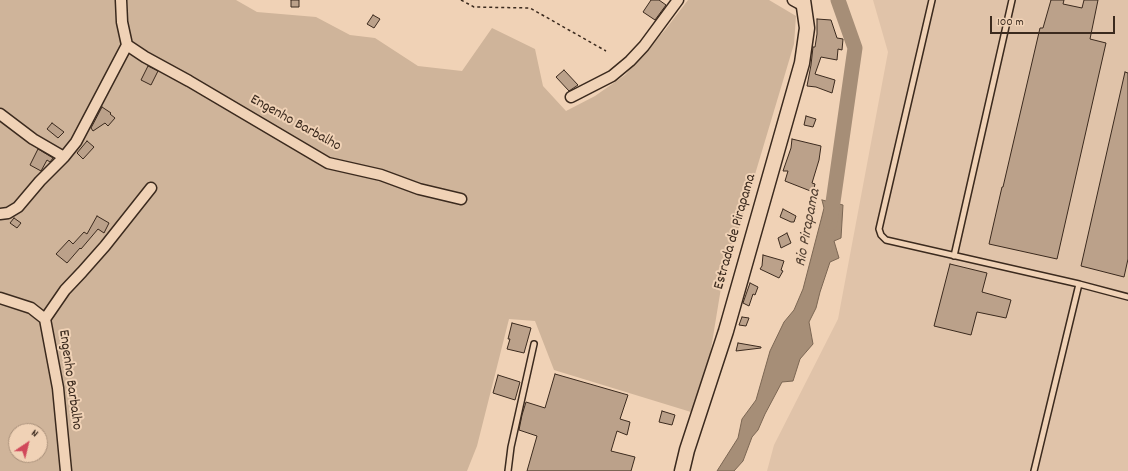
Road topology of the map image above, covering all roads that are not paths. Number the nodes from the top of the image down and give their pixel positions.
1 (121, 0) edge
2 (678, 0) edge
3 (932, 0) edge
4 (1012, 0) edge
5 (800, 2) edge
6 (127, 45) junction
7 (571, 97) dead end
8 (0, 114) edge
9 (64, 157) junction
10 (151, 188) dead end
11 (461, 199) dead end
12 (0, 214) edge
13 (954, 256) junction
14 (1079, 284) junction
15 (1128, 297) edge
16 (0, 298) edge
17 (45, 319) junction
18 (534, 344) dead end
19 (66, 471) edge
20 (508, 471) edge
21 (682, 471) edge
22 (1034, 471) edge

1 - 6 street
2 - 7 street
3 - 13 lane
4 - 13 lane
5 - 21 main road, Estrada de Pirapama
6 - 9 street
6 - 11 street, Engenho Barbalho
8 - 9 street
9 - 12 street
10 - 17 street
13 - 14 lane
14 - 15 lane
14 - 22 lane
16 - 17 street, Engenho Barbalho
17 - 19 street, Engenho Barbalho
18 - 20 lane

